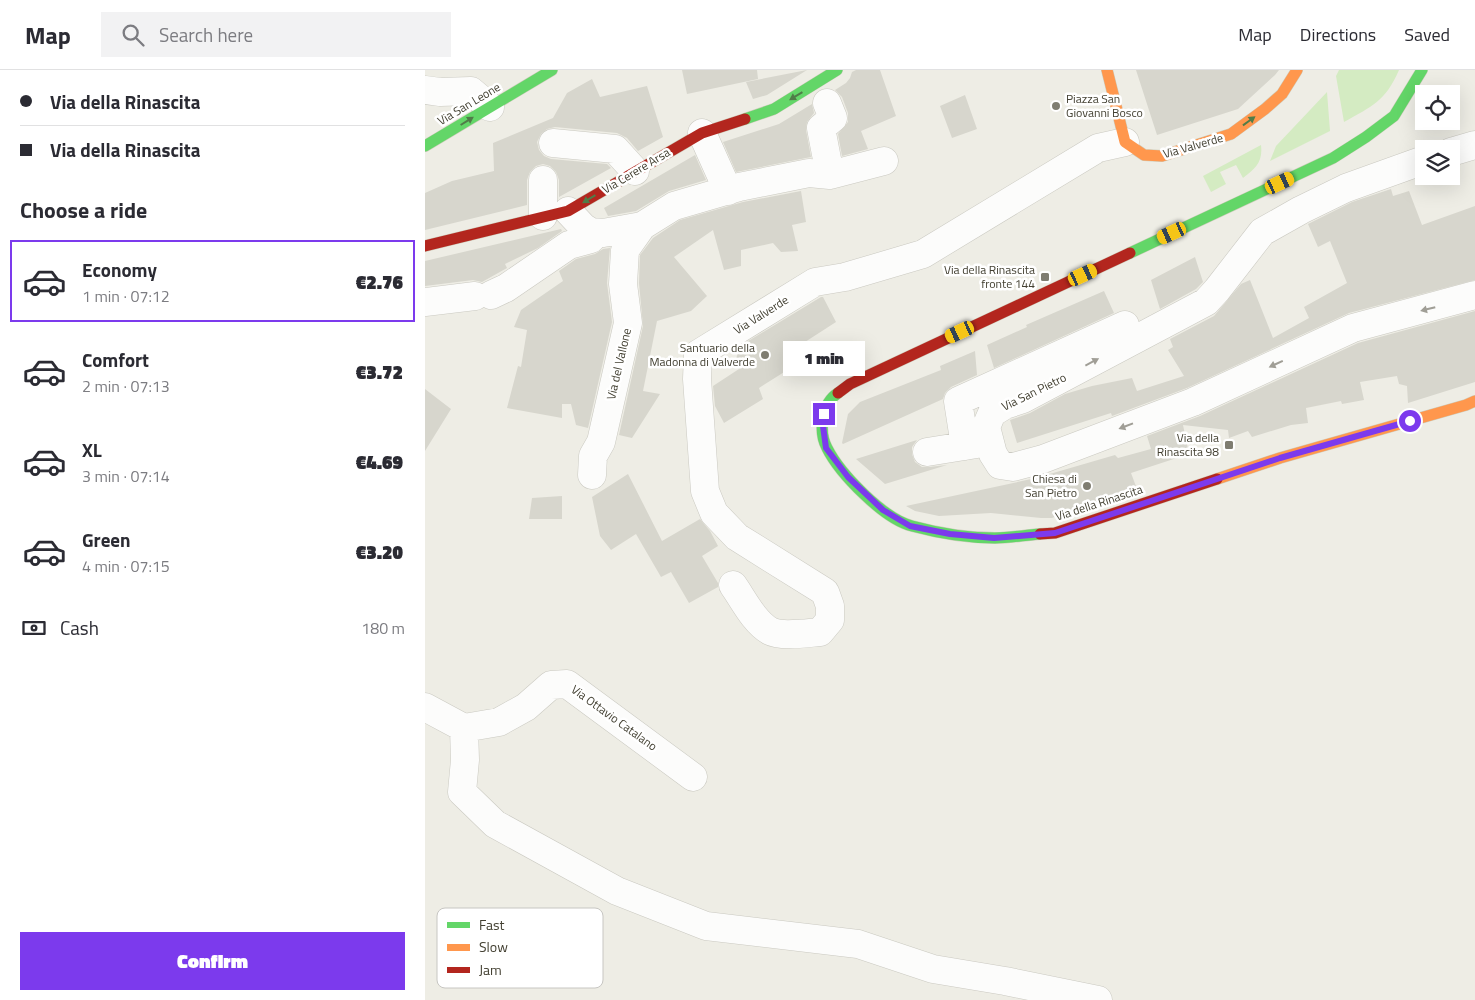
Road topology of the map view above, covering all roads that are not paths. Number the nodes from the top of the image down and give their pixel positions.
1 (552, 70) edge
2 (1107, 70) edge
3 (1297, 70) edge
4 (1422, 70) edge
5 (827, 86) edge
6 (425, 90) edge
7 (490, 107) junction
8 (703, 133) junction
9 (1125, 142) junction
10 (553, 144) dead end
11 (1475, 145) edge
12 (425, 146) edge
13 (1460, 149) edge
14 (885, 161) dead end
15 (1415, 163) edge
16 (635, 170) junction
17 (830, 175) junction
18 (543, 180) dead end
19 (728, 191) junction
20 (556, 214) junction
21 (643, 226) junction
22 (591, 232) junction
23 (425, 246) edge
24 (1475, 296) edge
25 (425, 302) edge
26 (1125, 325) dead end
27 (1475, 401) edge
28 (977, 444) junction
29 (927, 452) dead end
30 (592, 475) dead end
31 (733, 585) dead end
32 (425, 707) edge
33 (464, 728) junction
34 (693, 777) dead end
35 (1098, 1000) edge

1 - 7 street, Via San Leone
2 - 9 street
9 -> 3 street, Via Valverde
4 - 27 street, Via della Rinascita
5 -> 8 street, Via Cerere Arsa
5 - 17 street
6 - 7 street
12 -> 7 street, Via San Leone
8 - 16 street, Via Cerere Arsa
8 - 19 street
9 - 31 street, Via Valverde
10 - 16 street
11 - 13 street
14 - 17 street, Via del Vallone
28 -> 15 street, Via San Pietro
16 -> 20 street, Via Cerere Arsa
17 - 19 street, Via del Vallone
18 - 20 street
19 - 21 street, Via del Vallone
20 - 22 street
20 - 23 street, Via Cerere Arsa
21 - 22 street, Via del Vallone
21 - 30 street, Via del Vallone
22 - 25 street
24 -> 28 street, Via San Pietro
26 - 28 street
28 - 29 street
32 - 33 street
33 - 34 street, Via Ottavio Catalano
33 - 35 street

